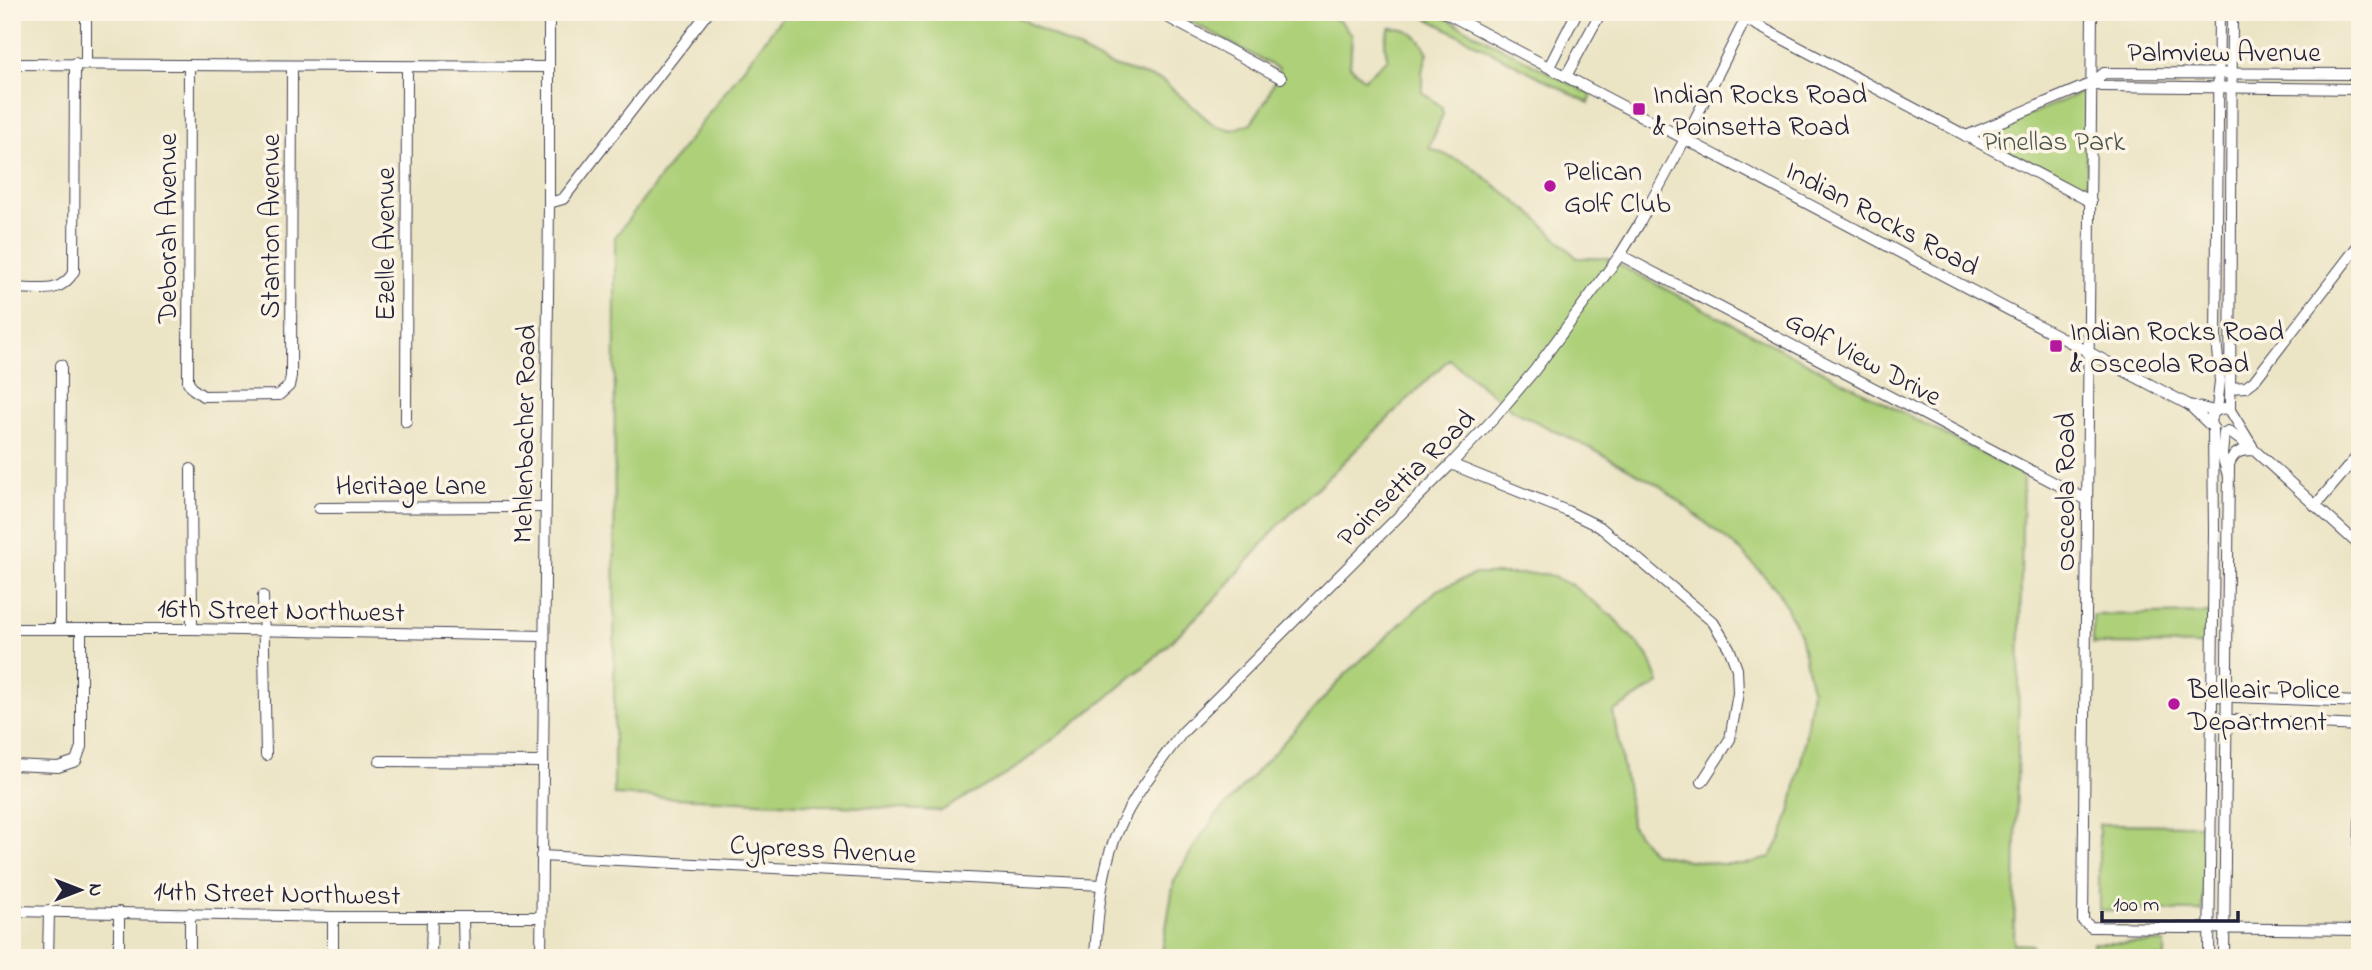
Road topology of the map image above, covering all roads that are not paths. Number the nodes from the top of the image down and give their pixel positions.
1 (86, 12) edge
2 (549, 12) edge
3 (708, 12) edge
4 (1158, 12) edge
5 (1444, 12) edge
6 (1577, 12) edge
7 (1601, 12) edge
8 (1732, 12) edge
9 (2092, 12) edge
10 (2219, 12) edge
11 (2232, 12) edge
12 (1747, 16) edge
13 (80, 63) junction
14 (12, 64) edge
15 (189, 66) junction
16 (292, 66) junction
17 (407, 66) junction
18 (549, 67) junction
19 (1549, 67) junction
20 (2218, 73) junction
21 (2232, 73) junction
22 (2360, 74) edge
23 (1566, 76) junction
24 (1281, 78) dead end
25 (2092, 83) junction
26 (2218, 88) junction
27 (2231, 88) junction
28 (2360, 89) edge
29 (1966, 136) junction
30 (1685, 139) junction
31 (2091, 202) junction
32 (549, 203) junction
33 (2360, 243) edge
34 (1619, 254) junction
35 (12, 288) edge
36 (2088, 351) junction
37 (61, 365) dead end
38 (289, 386) joint
39 (2230, 388) junction
40 (2189, 404) junction
41 (2216, 410) junction
42 (2230, 410) junction
43 (406, 422) dead end
44 (2235, 422) junction
45 (2212, 426) junction
46 (2226, 432) junction
47 (2255, 450) junction
48 (2360, 453) edge
49 (1451, 464) junction
50 (191, 469) dead end
51 (2229, 476) junction
52 (2087, 500) junction
53 (2315, 506) junction
54 (545, 507) junction
55 (319, 508) dead end
56 (2360, 546) edge
57 (263, 596) dead end
58 (60, 628) junction
59 (17, 629) dead end
60 (81, 629) junction
61 (192, 629) junction
62 (264, 630) junction
63 (544, 636) junction
64 (2212, 696) junction
65 (2227, 696) junction
66 (2360, 702) edge
67 (2212, 719) junction
68 (2226, 719) junction
69 (2360, 726) edge
70 (266, 755) dead end
71 (380, 761) dead end
72 (541, 762) junction
73 (12, 765) edge
74 (1702, 782) dead end
75 (2360, 820) edge
76 (541, 856) junction
77 (2359, 858) edge
78 (1102, 885) junction
79 (12, 911) edge
80 (49, 911) junction
81 (119, 912) junction
82 (190, 913) junction
83 (333, 917) junction
84 (432, 917) junction
85 (541, 917) junction
86 (463, 918) junction
87 (2210, 929) junction
88 (2224, 929) junction
89 (2359, 930) edge
90 (48, 958) edge
91 (119, 958) edge
92 (190, 958) edge
93 (333, 958) edge
94 (431, 958) edge
95 (464, 958) edge
96 (541, 958) edge
97 (1095, 958) edge
98 (2209, 958) edge
99 (2224, 958) edge

1 - 13 street
2 - 18 street, Mehlenbacher Road
3 - 32 street
4 - 24 street
5 - 19 street, Indian Rocks Road
6 - 19 street
7 - 23 street
8 - 12 street
9 - 25 street, Osceola Road
10 - 20 street
11 - 21 street
12 - 29 street
12 - 30 street, Poinsettia Road
13 - 14 street
13 - 15 street
13 - 35 street
15 - 16 street
15 - 38 street, Deborah Avenue
16 - 17 street
16 - 38 street, Stanton Avenue
17 - 18 street
17 - 43 street, Ezelle Avenue
18 - 32 street, Mehlenbacher Road
19 - 23 street, Indian Rocks Road
20 - 21 street, Palmview Avenue
20 - 25 street, Palmview Avenue
20 - 26 street
21 - 22 street, Palmview Avenue
21 - 27 street
23 - 30 street, Indian Rocks Road
25 - 26 street, Palmview Avenue
25 - 29 street, Palmview Avenue
25 - 31 street, Osceola Road
26 - 27 street, Palmview Avenue
26 - 41 street
27 - 28 street, Palmview Avenue
27 - 39 street
29 - 31 street
30 - 34 street, Poinsettia Road
30 - 36 street, Indian Rocks Road
31 - 36 street, Osceola Road
32 - 54 street, Mehlenbacher Road
33 - 39 street
34 - 49 street, Poinsettia Road
34 - 52 street, Golf View Drive
36 - 40 street, Indian Rocks Road
36 - 52 street, Osceola Road
37 - 58 street
39 - 42 street
40 - 41 street, Indian Rocks Road
40 - 45 street, Indian Rocks Road
41 - 42 street
41 - 45 street
42 - 44 street
44 - 46 street
44 - 47 street
45 - 46 street
45 - 64 street
46 - 47 street
46 - 51 street
47 - 51 street
47 - 53 street
48 - 53 street
49 - 74 street
49 - 78 street, Poinsettia Road
50 - 61 street
51 - 65 street
52 - 87 street, Osceola Road
53 - 56 street
54 - 55 street, Heritage Lane
54 - 63 street, Mehlenbacher Road
57 - 62 street
58 - 59 street, 16th Street Northwest
58 - 60 street, 16th Street Northwest
60 - 61 street, 16th Street Northwest
60 - 73 street
61 - 62 street, 16th Street Northwest
62 - 63 street, 16th Street Northwest
62 - 70 street
63 - 72 street, Mehlenbacher Road
64 - 65 street
64 - 67 street
65 - 66 street
65 - 68 street
67 - 68 street
67 - 87 street
68 - 69 street
68 - 88 street
71 - 72 street
72 - 76 street, Mehlenbacher Road
75 - 77 street
76 - 78 street, Cypress Avenue
76 - 85 street, Mehlenbacher Road
77 - 89 street
78 - 97 street, Poinsettia Road
79 - 80 street, 14th Street Northwest
80 - 81 street, 14th Street Northwest
80 - 90 street
81 - 82 street, 14th Street Northwest
81 - 91 street
82 - 83 street, 14th Street Northwest
82 - 92 street
83 - 84 street, 14th Street Northwest
83 - 93 street
84 - 86 street, 14th Street Northwest
84 - 94 street
85 - 86 street, 14th Street Northwest
85 - 96 street, Mehlenbacher Road
86 - 95 street
87 - 88 street
87 - 98 street
88 - 89 street
88 - 99 street

